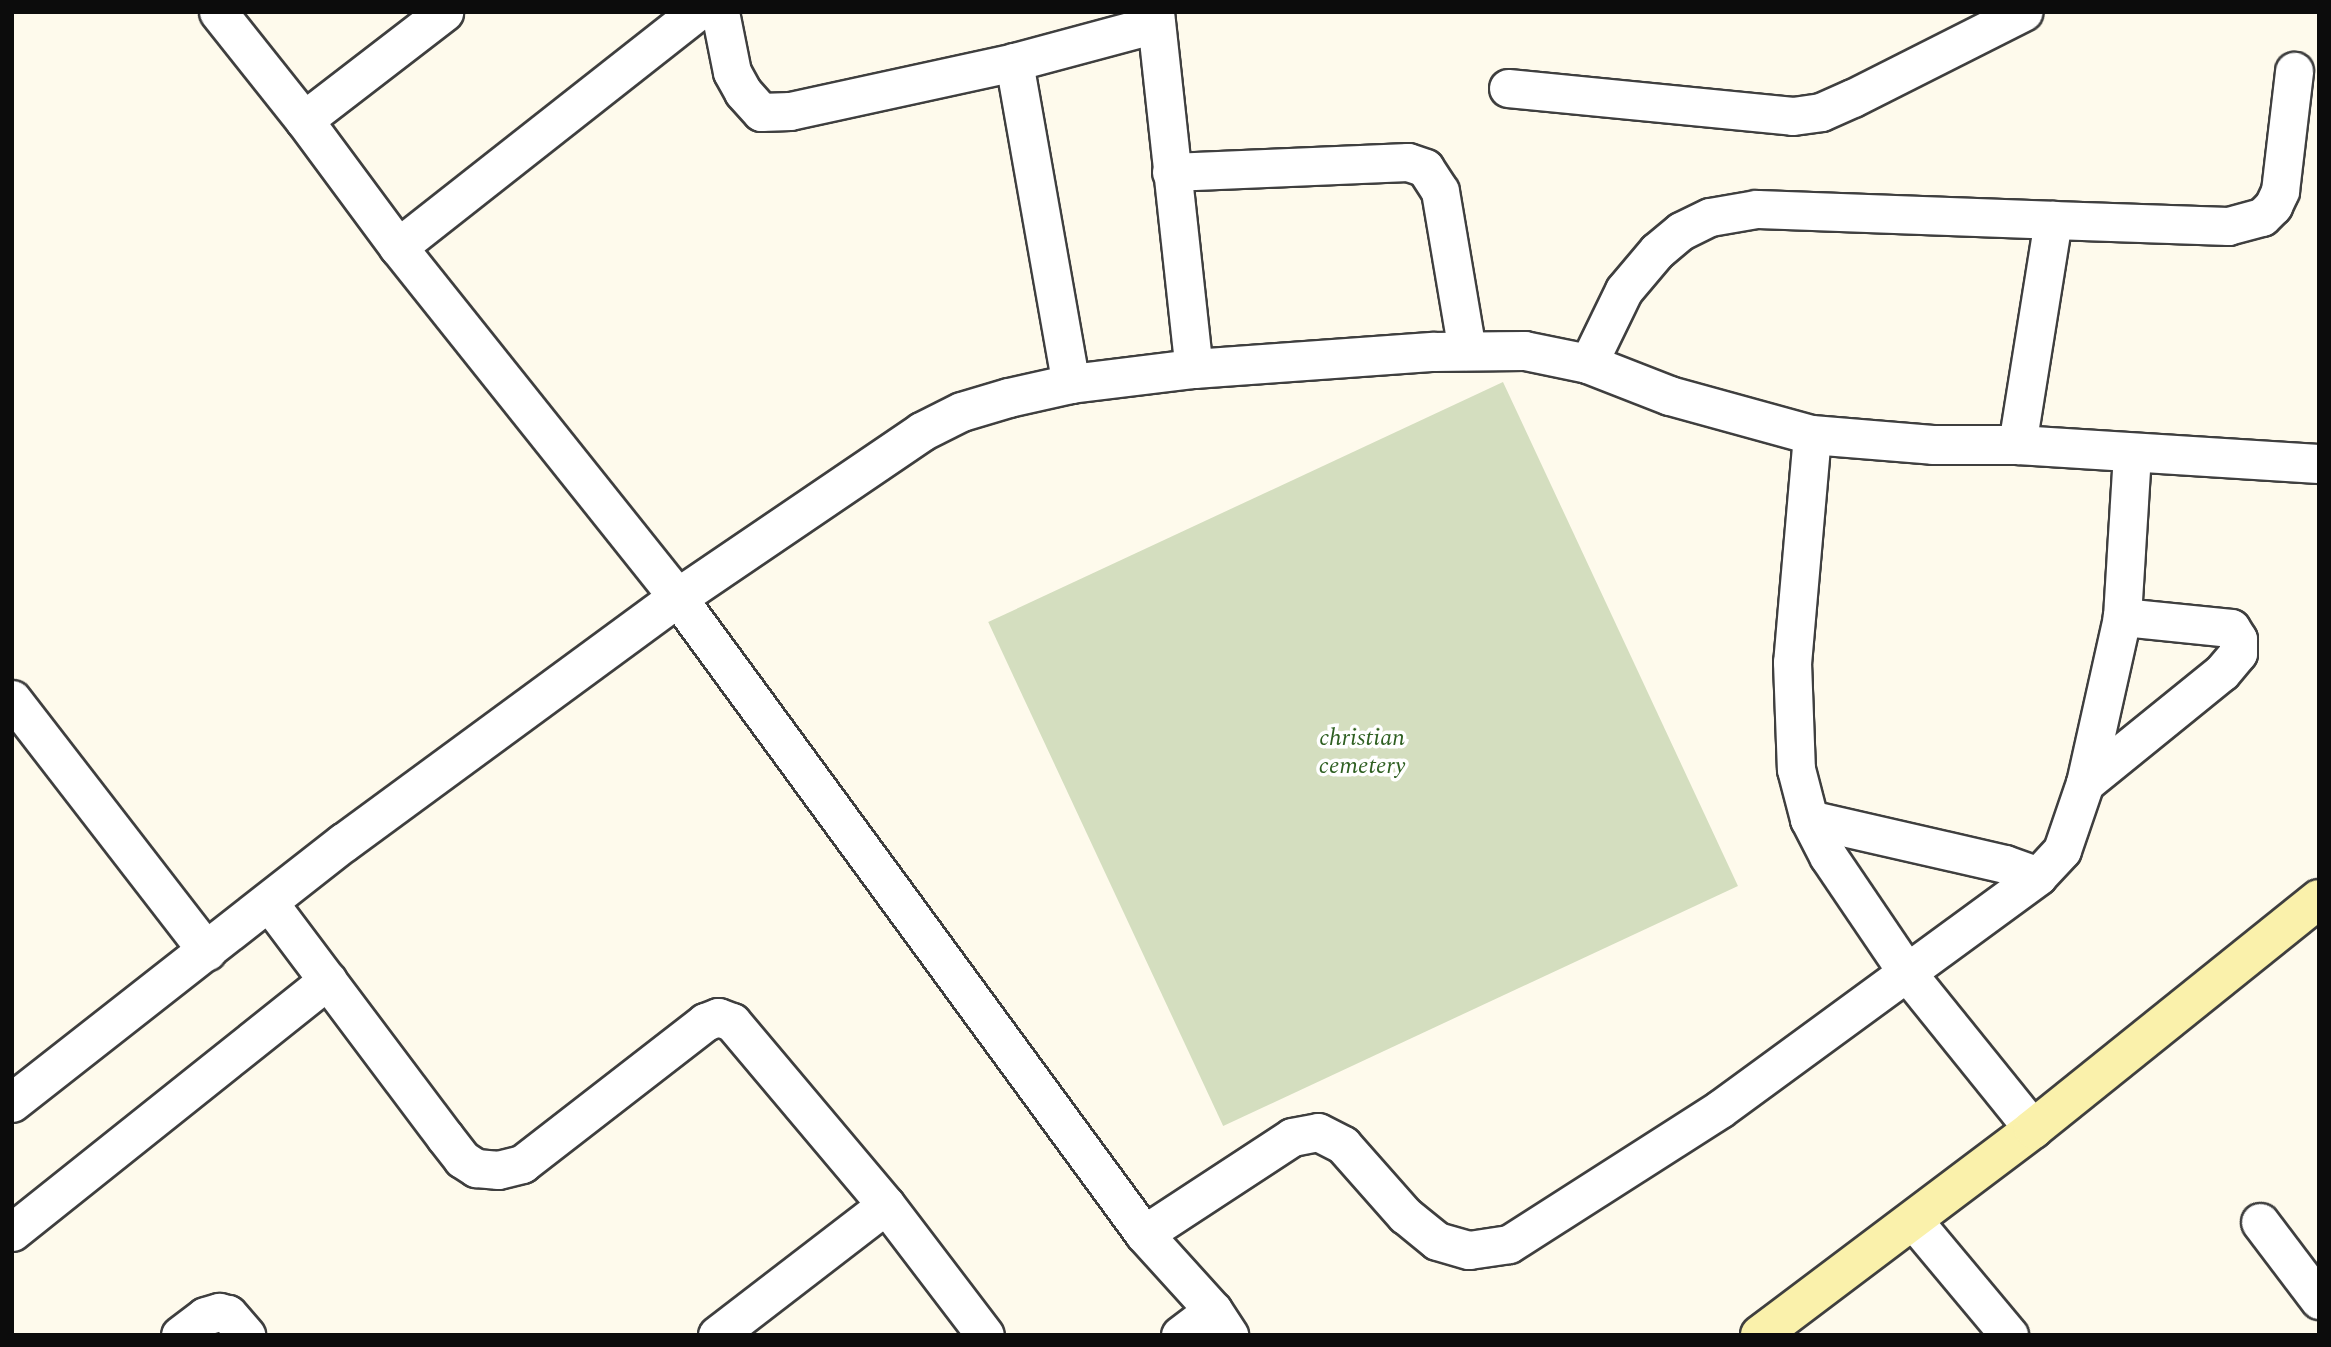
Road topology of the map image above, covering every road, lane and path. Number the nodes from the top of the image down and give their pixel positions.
1 (218, 12) edge
2 (444, 12) edge
3 (698, 12) edge
4 (719, 12) edge
5 (2023, 12) edge
6 (1156, 18) edge
7 (1014, 62) junction
8 (2294, 71) dead end
9 (1508, 89) dead end
10 (304, 120) junction
11 (1171, 172) junction
12 (2053, 220) junction
13 (398, 247) junction
14 (1468, 351) junction
15 (1588, 364) junction
16 (1194, 369) junction
17 (1071, 384) junction
18 (1812, 435) junction
19 (2017, 445) junction
20 (2132, 454) junction
21 (2319, 464) edge
22 (678, 598) junction
23 (2122, 617) junction
24 (12, 699) edge
25 (2085, 783) junction
26 (1809, 819) junction
27 (2038, 876) junction
28 (2319, 900) edge
29 (270, 904) junction
30 (207, 951) junction
31 (1908, 974) junction
32 (328, 979) junction
33 (12, 1103) edge
34 (2033, 1129) junction
35 (886, 1205) junction
36 (1913, 1220) junction
37 (2260, 1222) dead end
38 (12, 1232) edge
39 (1144, 1234) junction
40 (2319, 1300) edge
41 (1221, 1322) edge
42 (180, 1335) edge
43 (246, 1335) edge
44 (717, 1335) edge
45 (985, 1335) edge
46 (1180, 1335) edge
47 (1760, 1335) edge
48 (2010, 1335) edge

1 - 10 street
2 - 10 street
3 - 13 street
4 - 7 street
5 - 9 street
6 - 7 street
6 - 11 street
7 - 17 street
8 - 12 street
10 - 13 street
11 - 14 street
11 - 16 street
12 - 15 street
12 - 19 street
13 - 22 street
14 - 15 street
14 - 16 street
15 - 18 street
16 - 17 street
17 - 22 street
18 - 19 street
18 - 26 street
19 - 20 street
20 - 21 street
20 - 23 street
22 - 29 street
22 - 39 street
23 - 25 street
23 - 25 street
24 - 30 street
25 - 27 street
26 - 27 street
26 - 31 street
27 - 31 street
28 - 34 main road
29 - 30 street
29 - 32 street
30 - 33 street
31 - 34 street
31 - 39 street
32 - 35 street
32 - 38 street
34 - 36 main road
35 - 44 street
35 - 45 street
36 - 47 main road
36 - 48 street
37 - 40 street
39 - 41 street
41 - 46 street
42 - 43 street

